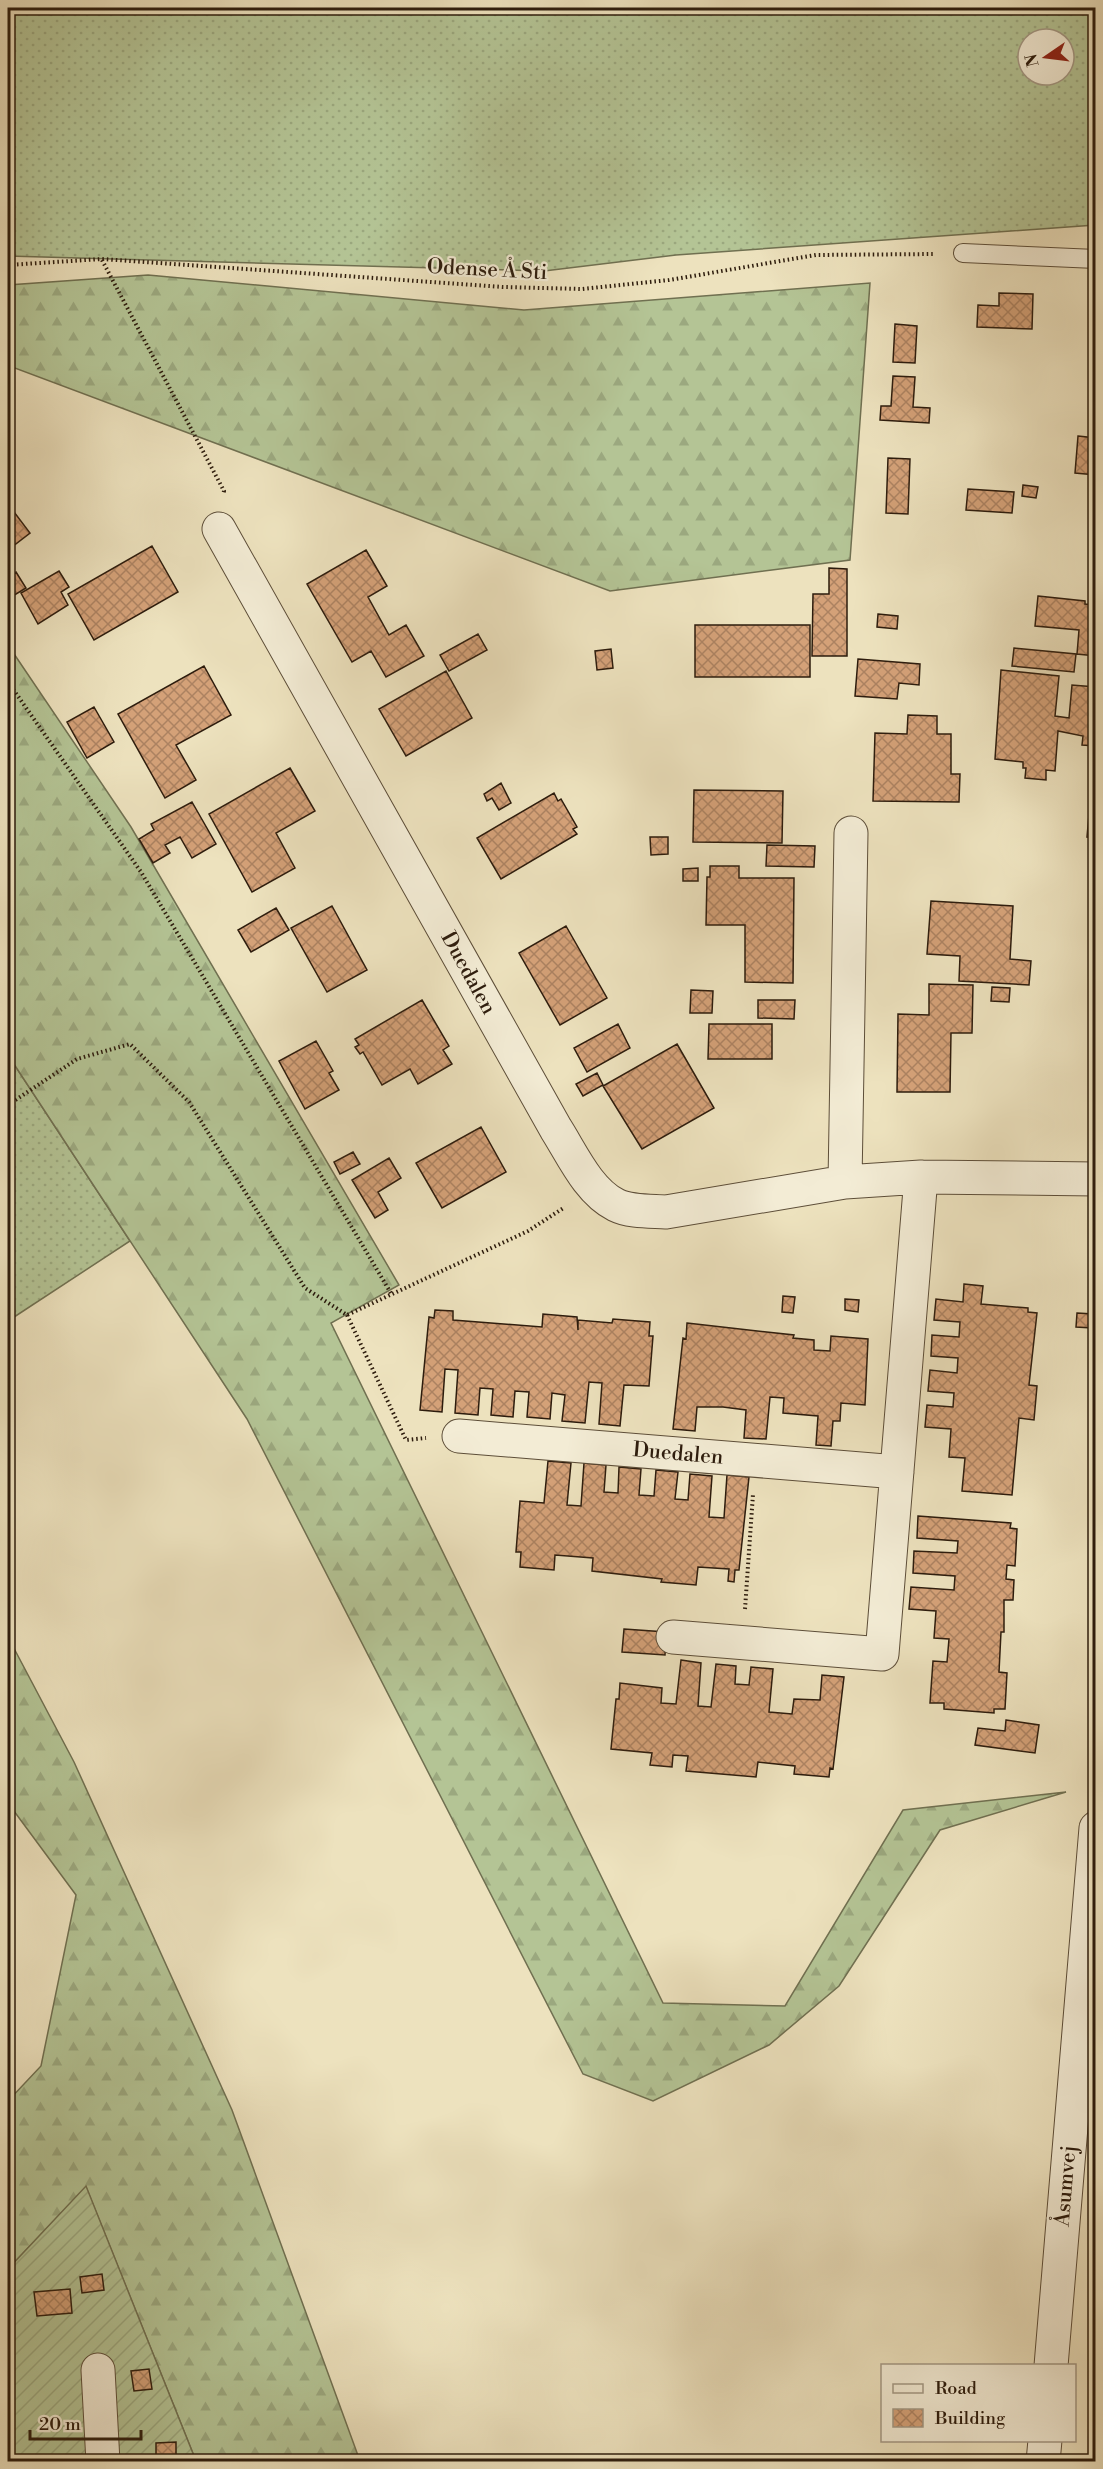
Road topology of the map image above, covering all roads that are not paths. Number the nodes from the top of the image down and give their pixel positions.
1 (963, 254) road end
2 (1095, 259) edge
3 (219, 529) road end
4 (851, 833) dead end
5 (921, 1177) junction
6 (1095, 1179) edge
7 (845, 1182) junction
8 (459, 1436) road end
9 (897, 1472) junction
10 (673, 1637) dead end
11 (1095, 1828) edge
12 (1051, 2364) edge
13 (98, 2370) dead end
14 (1045, 2442) edge
15 (103, 2462) edge
16 (1043, 2462) edge

1 - 2 lane
3 - 7 street, Duedalen
4 - 7 street
5 - 6 street, Duedalen
5 - 7 street, Duedalen
5 - 9 street
8 - 9 street, Duedalen
9 - 10 street
11 - 12 street, Åsumvej
13 - 15 street
14 - 16 street

